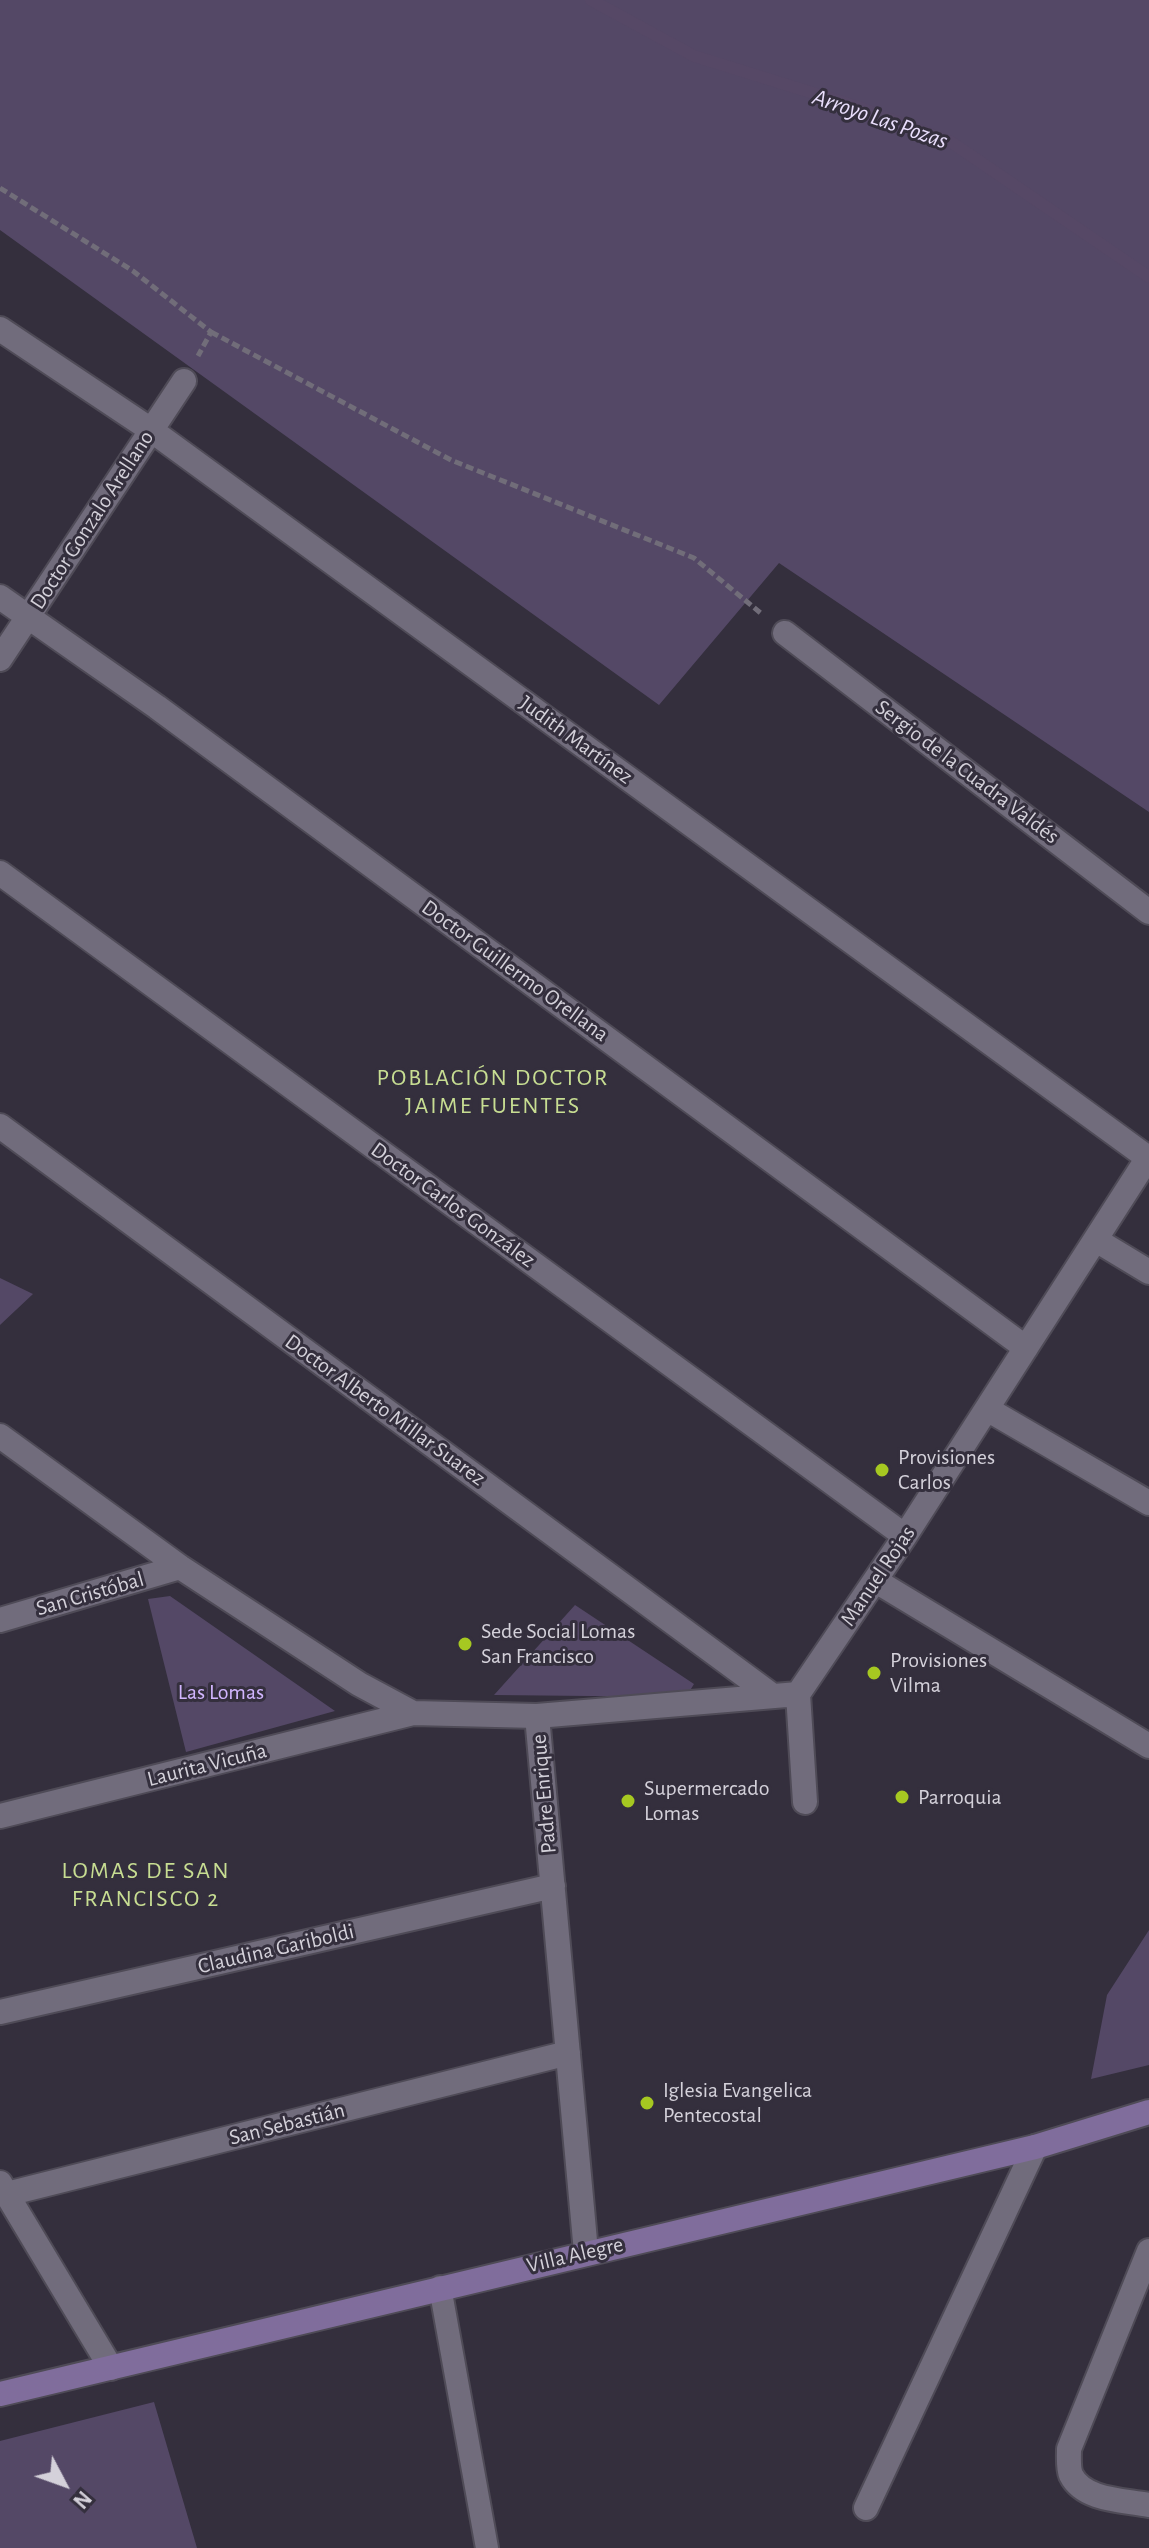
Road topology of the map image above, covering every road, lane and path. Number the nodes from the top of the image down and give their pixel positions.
1 (0, 188) edge
2 (0, 329) edge
3 (211, 332) junction
4 (184, 381) joint
5 (151, 430) junction
6 (0, 597) edge
7 (27, 617) junction
8 (785, 633) joint
9 (0, 659) edge
10 (0, 873) edge
11 (1149, 912) edge
12 (0, 1126) edge
13 (1148, 1157) edge
14 (1096, 1240) junction
15 (1149, 1272) edge
16 (1026, 1348) junction
17 (987, 1409) junction
18 (0, 1436) edge
19 (1149, 1503) edge
20 (905, 1536) junction
21 (180, 1567) junction
22 (876, 1581) junction
23 (0, 1620) edge
24 (770, 1694) junction
25 (798, 1694) junction
26 (413, 1713) junction
27 (537, 1716) junction
28 (1149, 1746) edge
29 (805, 1802) dead end
30 (0, 1816) edge
31 (553, 1886) junction
32 (0, 2012) edge
33 (568, 2053) junction
34 (1149, 2112) edge
35 (1035, 2147) junction
36 (3, 2189) edge
37 (1149, 2251) edge
38 (586, 2252) junction
39 (440, 2287) junction
40 (111, 2368) junction
41 (0, 2394) edge
42 (1149, 2505) edge
43 (866, 2508) dead end
44 (487, 2548) edge

1 - 3 path
2 - 5 street, Judith Martínez
3 - 4 path
3 - 8 path
4 - 5 street, Doctor Gonzalo Arellano
5 - 7 street, Doctor Gonzalo Arellano
5 - 13 street, Judith Martínez
6 - 7 street, Doctor Guillermo Orellana
7 - 9 street, Doctor Gonzalo Arellano
7 - 16 street, Doctor Guillermo Orellana
8 - 11 street, Sergio de la Cuadra Valdés
10 - 20 street, Doctor Carlos González
12 - 24 street, Doctor Alberto Millar Suarez
13 - 14 street, Manuel Rojas
14 - 15 street
14 - 16 street, Manuel Rojas
16 - 17 street, Manuel Rojas
17 - 19 street
17 - 20 street, Manuel Rojas
18 - 21 street, Padre Enrique
20 - 22 street, Manuel Rojas
21 - 23 street, San Cristóbal
21 - 26 street, Padre Enrique
22 - 25 street, Manuel Rojas
22 - 28 street
24 - 25 street
24 - 27 street
25 - 29 street
26 - 27 street, Padre Enrique
26 - 30 street, Laurita Vicuña
27 - 31 street, Padre Enrique
31 - 32 street, Claudina Gariboldi
31 - 33 street, Padre Enrique
33 - 36 street, San Sebastián
33 - 38 street, Padre Enrique
34 - 35 main road, Villa Alegre
35 - 38 main road, Villa Alegre
35 - 43 street
36 - 40 street
37 - 42 street
38 - 39 main road, Villa Alegre
39 - 40 main road, Villa Alegre
39 - 44 lane
40 - 41 main road, Villa Alegre

